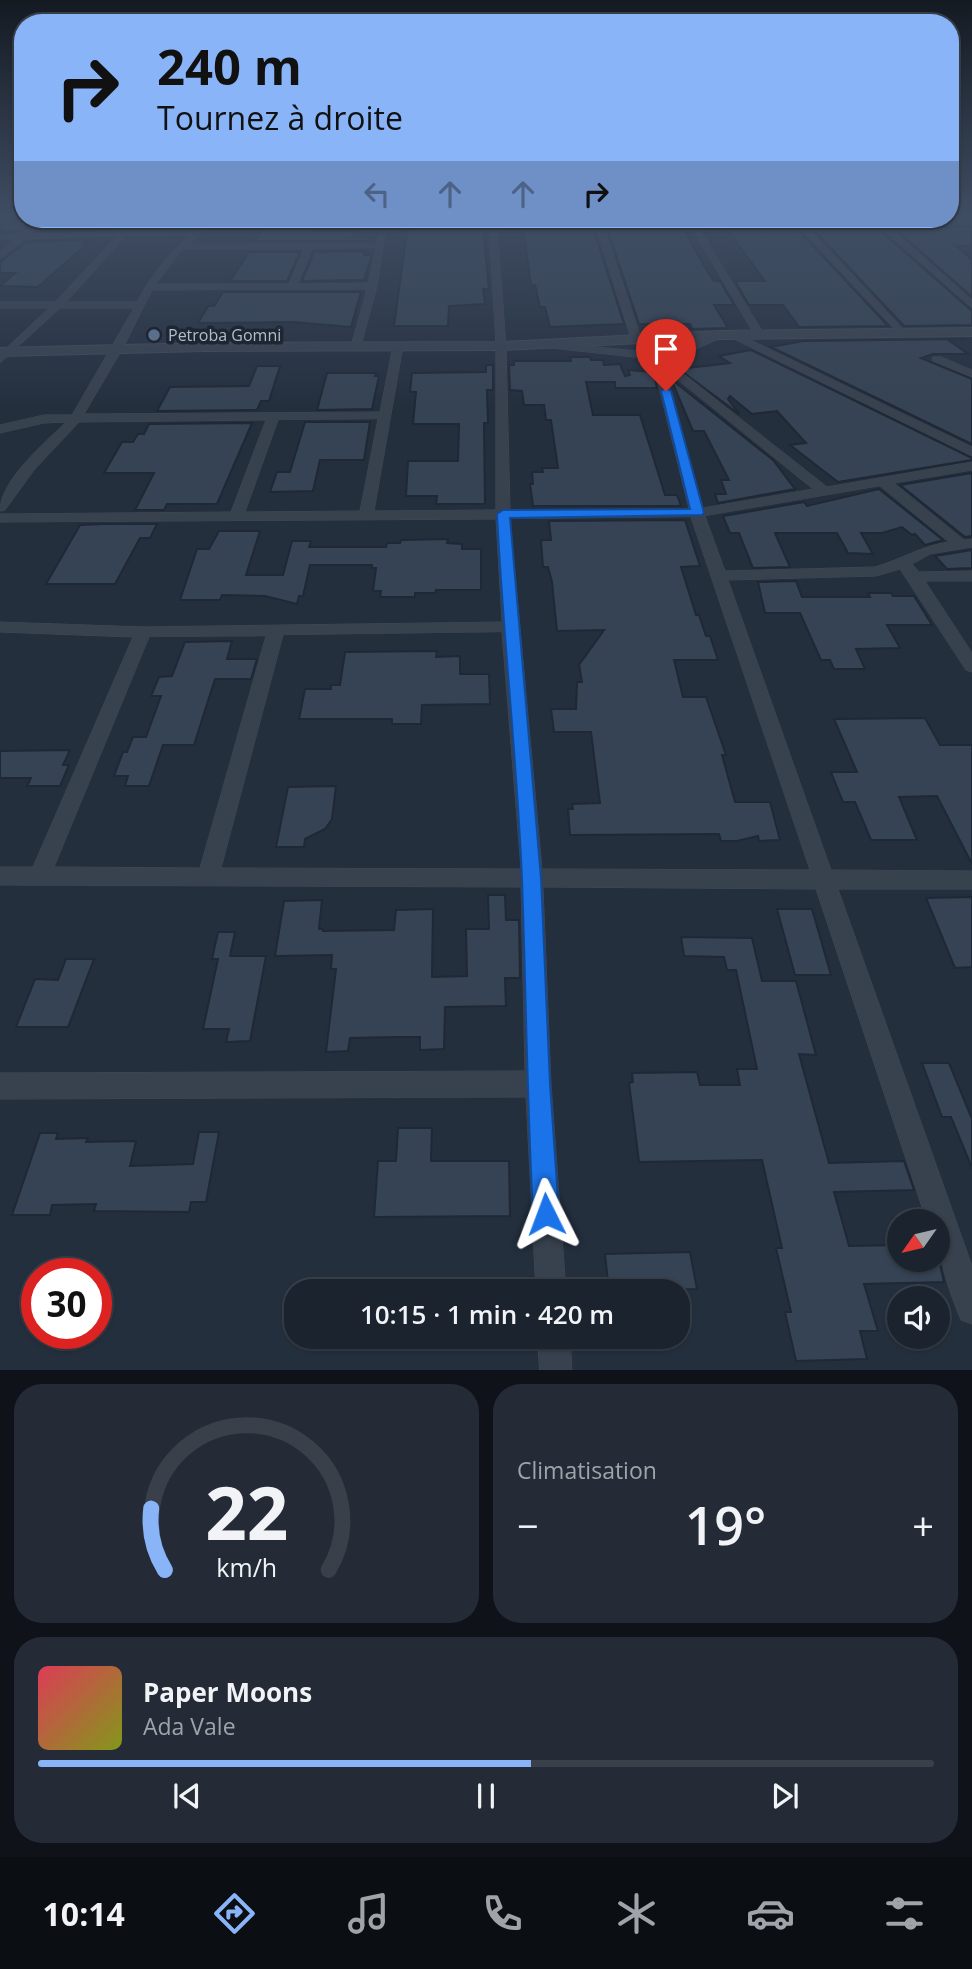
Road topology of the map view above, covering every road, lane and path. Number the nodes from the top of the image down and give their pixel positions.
1 (83, 278) edge
2 (156, 278) edge
3 (296, 278) edge
4 (374, 278) edge
5 (497, 278) edge
6 (617, 278) edge
7 (725, 278) edge
8 (850, 278) edge
9 (941, 278) edge
10 (292, 286) junction
11 (372, 286) junction
12 (149, 287) junction
13 (0, 305) edge
14 (58, 305) junction
15 (139, 305) junction
16 (972, 305) edge
17 (972, 332) edge
18 (901, 333) junction
19 (759, 334) junction
20 (727, 335) junction
21 (636, 338) junction
22 (533, 344) junction
23 (356, 346) junction
24 (398, 346) junction
25 (501, 346) junction
26 (118, 348) junction
27 (3, 354) edge
28 (937, 359) dead end
29 (658, 362) junction
30 (972, 374) edge
31 (386, 415) junction
32 (273, 417) junction
33 (76, 418) junction
34 (0, 429) edge
35 (972, 452) edge
36 (972, 466) edge
37 (884, 482) junction
38 (824, 491) junction
39 (0, 508) edge
40 (697, 513) junction
41 (503, 514) junction
42 (366, 516) junction
43 (236, 517) junction
44 (0, 518) edge
45 (967, 544) edge
46 (903, 563) junction
47 (719, 576) junction
48 (972, 576) edge
49 (915, 577) junction
50 (510, 626) junction
51 (0, 627) edge
52 (276, 629) junction
53 (143, 632) junction
54 (972, 666) edge
55 (40, 875) junction
56 (0, 876) edge
57 (208, 876) junction
58 (532, 878) junction
59 (824, 878) junction
60 (972, 880) edge
61 (538, 1084) junction
62 (0, 1086) edge
63 (550, 1279) edge
64 (972, 1308) edge
65 (555, 1349) edge
66 (556, 1370) edge

1 - 14 street
2 - 12 street
3 - 10 street
4 - 11 street
5 - 25 street
6 - 21 street
7 - 19 street
8 - 18 street
9 - 16 street
10 - 11 street
10 - 12 street
11 - 23 street
12 - 15 street
13 - 14 street
14 - 15 street
14 - 27 street
15 - 26 street
17 - 18 street
18 - 19 street
19 - 20 street
20 - 21 street
20 - 29 street
20 - 35 street
21 - 22 street
22 - 25 street
22 - 29 street
23 - 24 street
23 - 26 street
24 - 25 street
24 - 31 street
25 - 41 street
26 - 27 street
26 - 33 street
28 - 30 street
29 - 38 street
29 - 40 street
31 - 32 street
31 - 42 street
32 - 33 street
32 - 43 street
33 - 34 street
33 - 39 street
36 - 37 street
37 - 38 street
37 - 45 street
38 - 40 street
40 - 41 street
40 - 47 street
41 - 42 street
41 - 50 street
42 - 43 street
43 - 44 street
45 - 46 street
46 - 47 street
46 - 49 street
47 - 59 street
48 - 49 street
49 - 54 street
50 - 52 street
50 - 58 street
51 - 53 street
52 - 53 street
52 - 57 street
53 - 55 street
55 - 56 street
55 - 57 street
57 - 58 street
58 - 59 street
58 - 61 street
59 - 60 street
59 - 64 street
61 - 62 street
61 - 63 street
65 - 66 street

